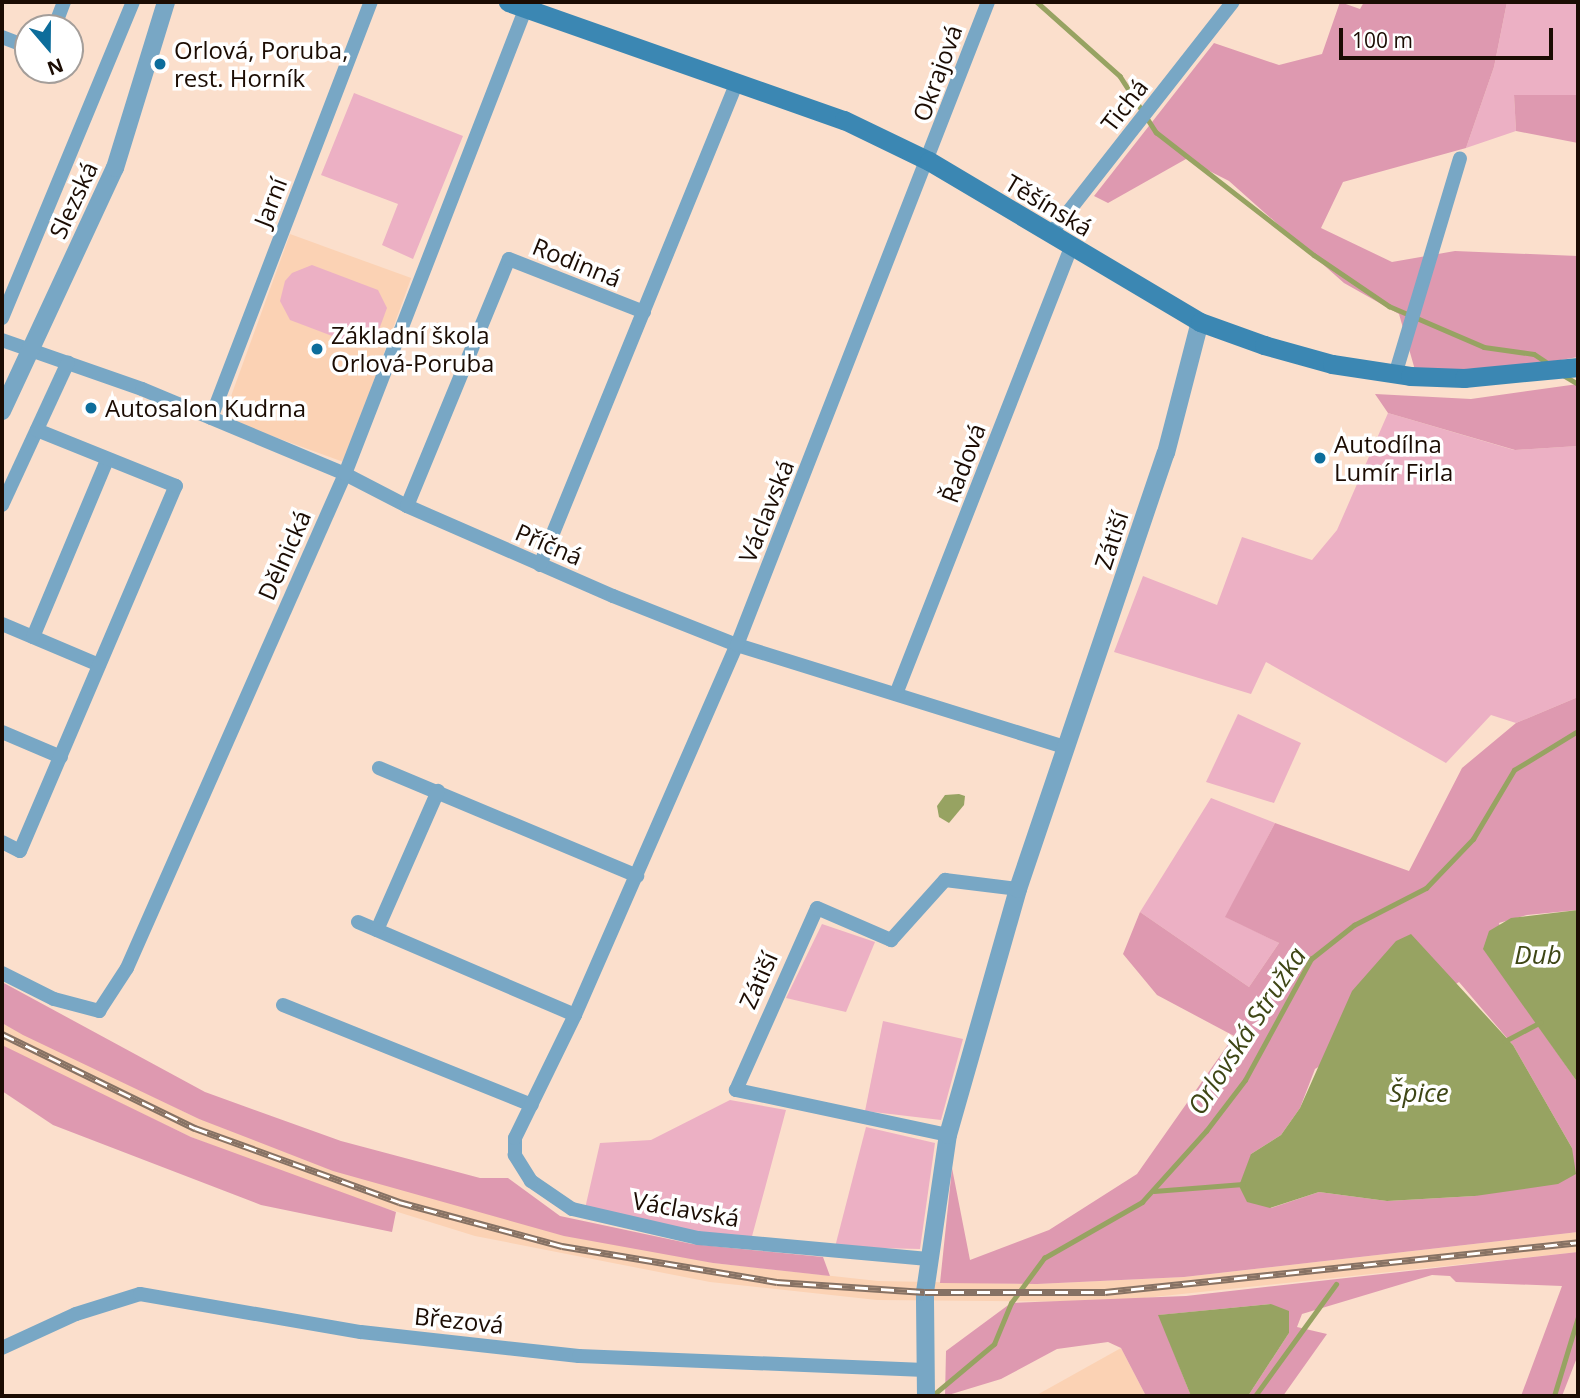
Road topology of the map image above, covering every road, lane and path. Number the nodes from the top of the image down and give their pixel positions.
1 (133, 2) edge
2 (166, 2) edge
3 (371, 2) edge
4 (988, 2) edge
5 (1233, 2) edge
6 (517, 5) edge
7 (737, 82) junction
8 (1460, 159) dead end
9 (929, 161) junction
10 (1051, 235) junction
11 (1071, 248) junction
12 (643, 312) junction
13 (2, 318) edge
14 (1200, 322) junction
15 (2, 340) edge
16 (29, 351) junction
17 (68, 362) junction
18 (1578, 367) edge
19 (1395, 375) junction
20 (2, 411) edge
21 (211, 418) junction
22 (37, 430) junction
23 (107, 460) junction
24 (345, 474) junction
25 (2, 505) edge
26 (407, 506) junction
27 (540, 565) junction
28 (2, 624) edge
29 (33, 637) junction
30 (737, 645) junction
31 (99, 665) junction
32 (896, 694) junction
33 (2, 732) edge
34 (1064, 747) junction
35 (61, 757) junction
36 (379, 768) dead end
37 (438, 791) junction
38 (2, 842) edge
39 (637, 876) junction
40 (1018, 889) junction
41 (358, 922) dead end
42 (377, 930) junction
43 (2, 973) edge
44 (283, 1005) dead end
45 (575, 1015) junction
46 (532, 1105) junction
47 (948, 1135) junction
48 (928, 1259) junction
49 (2, 1348) edge
50 (925, 1370) junction
51 (926, 1396) edge

1 - 13 street, Slezská
2 - 16 street, Slezská
3 - 21 street, Jarní
4 - 9 street, Okrajová
5 - 10 street, Tichá
6 - 7 main road, Těšínská
6 - 24 street, Dělnická
7 - 9 main road, Těšínská
7 - 12 street, Rodinná
8 - 19 street
9 - 10 main road, Těšínská
9 - 30 street, Václavská
10 - 11 main road, Těšínská
11 - 14 main road, Těšínská
11 - 32 street, Řadová
12 - 26 street, Rodinná
12 - 27 street, Rodinná
14 - 19 main road, Těšínská
14 - 34 street, Zátiší
15 - 16 street, Příčná
16 - 17 street, Příčná
16 - 20 street, Slezská
17 - 21 street, Příčná
17 - 22 street
18 - 19 main road, Těšínská
21 - 24 street, Příčná
22 - 23 street
22 - 25 street
23 - 29 street
23 - 31 street
24 - 26 street, Příčná
24 - 43 street, Dělnická
26 - 27 street, Příčná
27 - 30 street, Příčná
28 - 29 street
29 - 31 street
30 - 32 street, Příčná
30 - 39 street, Václavská
31 - 35 street
32 - 34 street, Příčná
33 - 35 street
34 - 40 street, Zátiší
35 - 38 street
36 - 37 street
37 - 39 street
37 - 42 street
39 - 45 street, Václavská
40 - 47 street, Zátiší
40 - 47 street, Zátiší
41 - 42 street
42 - 45 street
44 - 46 street
45 - 46 street, Václavská
46 - 48 street, Václavská
47 - 48 street, Zátiší
48 - 50 street, Zátiší
49 - 50 street, Březová
50 - 51 street, Zátiší

